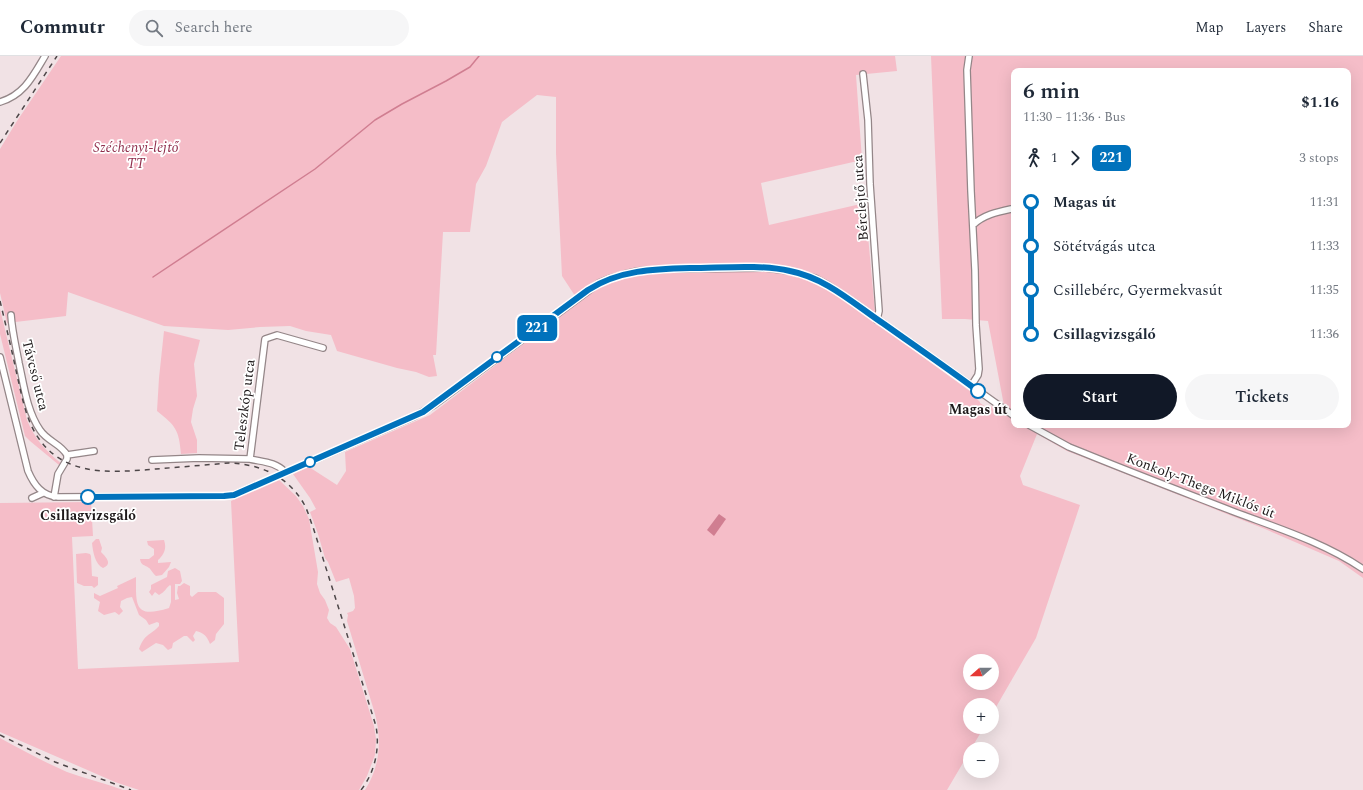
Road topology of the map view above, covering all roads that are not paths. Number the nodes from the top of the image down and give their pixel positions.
1 (45, 56) edge
2 (968, 56) edge
3 (863, 74) dead end
4 (0, 102) edge
5 (1011, 209) dead end
6 (972, 212) junction
7 (981, 218) junction
8 (973, 225) junction
9 (11, 315) dead end
10 (878, 320) junction
11 (323, 348) dead end
12 (0, 357) edge
13 (971, 386) junction
14 (1011, 414) edge
15 (1034, 428) edge
16 (94, 451) dead end
17 (67, 455) junction
18 (250, 459) junction
19 (152, 460) dead end
20 (285, 472) junction
21 (43, 492) junction
22 (54, 497) junction
23 (32, 498) dead end
24 (1363, 569) edge

1 - 4 street
2 - 6 street
3 - 10 street, Bérclejtő utca
5 - 7 street
6 - 7 street
6 - 8 street
7 - 8 street
8 - 13 street
9 - 17 street, Távcső utca
10 - 13 street
10 - 20 street
11 - 18 street, Teleszkóp utca
12 - 21 street
13 - 14 street
15 - 24 street, Konkoly-Thege Miklós út
16 - 17 street
17 - 22 street
18 - 19 street
18 - 20 street, Teleszkóp utca
20 - 22 street
21 - 22 street
21 - 23 street

